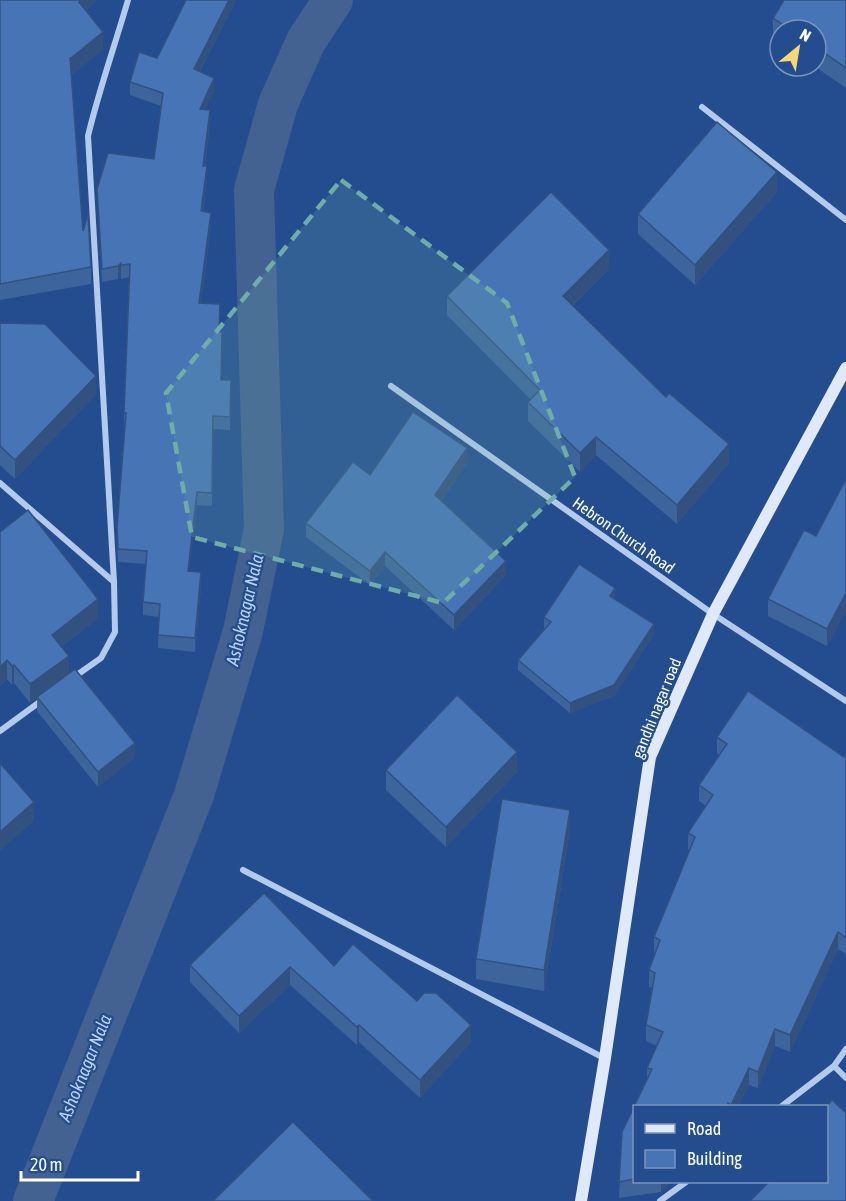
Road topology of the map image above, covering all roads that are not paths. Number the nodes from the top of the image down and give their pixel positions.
1 (128, 0) edge
2 (702, 107) dead end
3 (846, 220) edge
4 (846, 368) edge
5 (390, 386) dead end
6 (0, 483) edge
7 (31, 510) junction
8 (23, 518) edge
9 (114, 582) junction
10 (713, 614) junction
11 (64, 684) edge
12 (46, 698) edge
13 (846, 701) edge
14 (0, 730) edge
15 (243, 870) dead end
16 (846, 1049) edge
17 (605, 1058) junction
18 (834, 1066) junction
19 (846, 1078) edge
20 (785, 1105) edge
21 (685, 1183) edge
22 (581, 1201) edge
23 (660, 1201) edge

1 - 9 street
2 - 3 street
4 - 10 main road, gandhi nagar road
5 - 10 street, Hebron Church Road
6 - 7 street
7 - 8 street
7 - 9 street
9 - 11 street
10 - 13 street, Hebron Church Road
10 - 17 main road, gandhi nagar road
12 - 14 street
15 - 17 street
16 - 18 street
17 - 22 main road, gandhi nagar road
18 - 19 street
18 - 20 street
21 - 23 street

